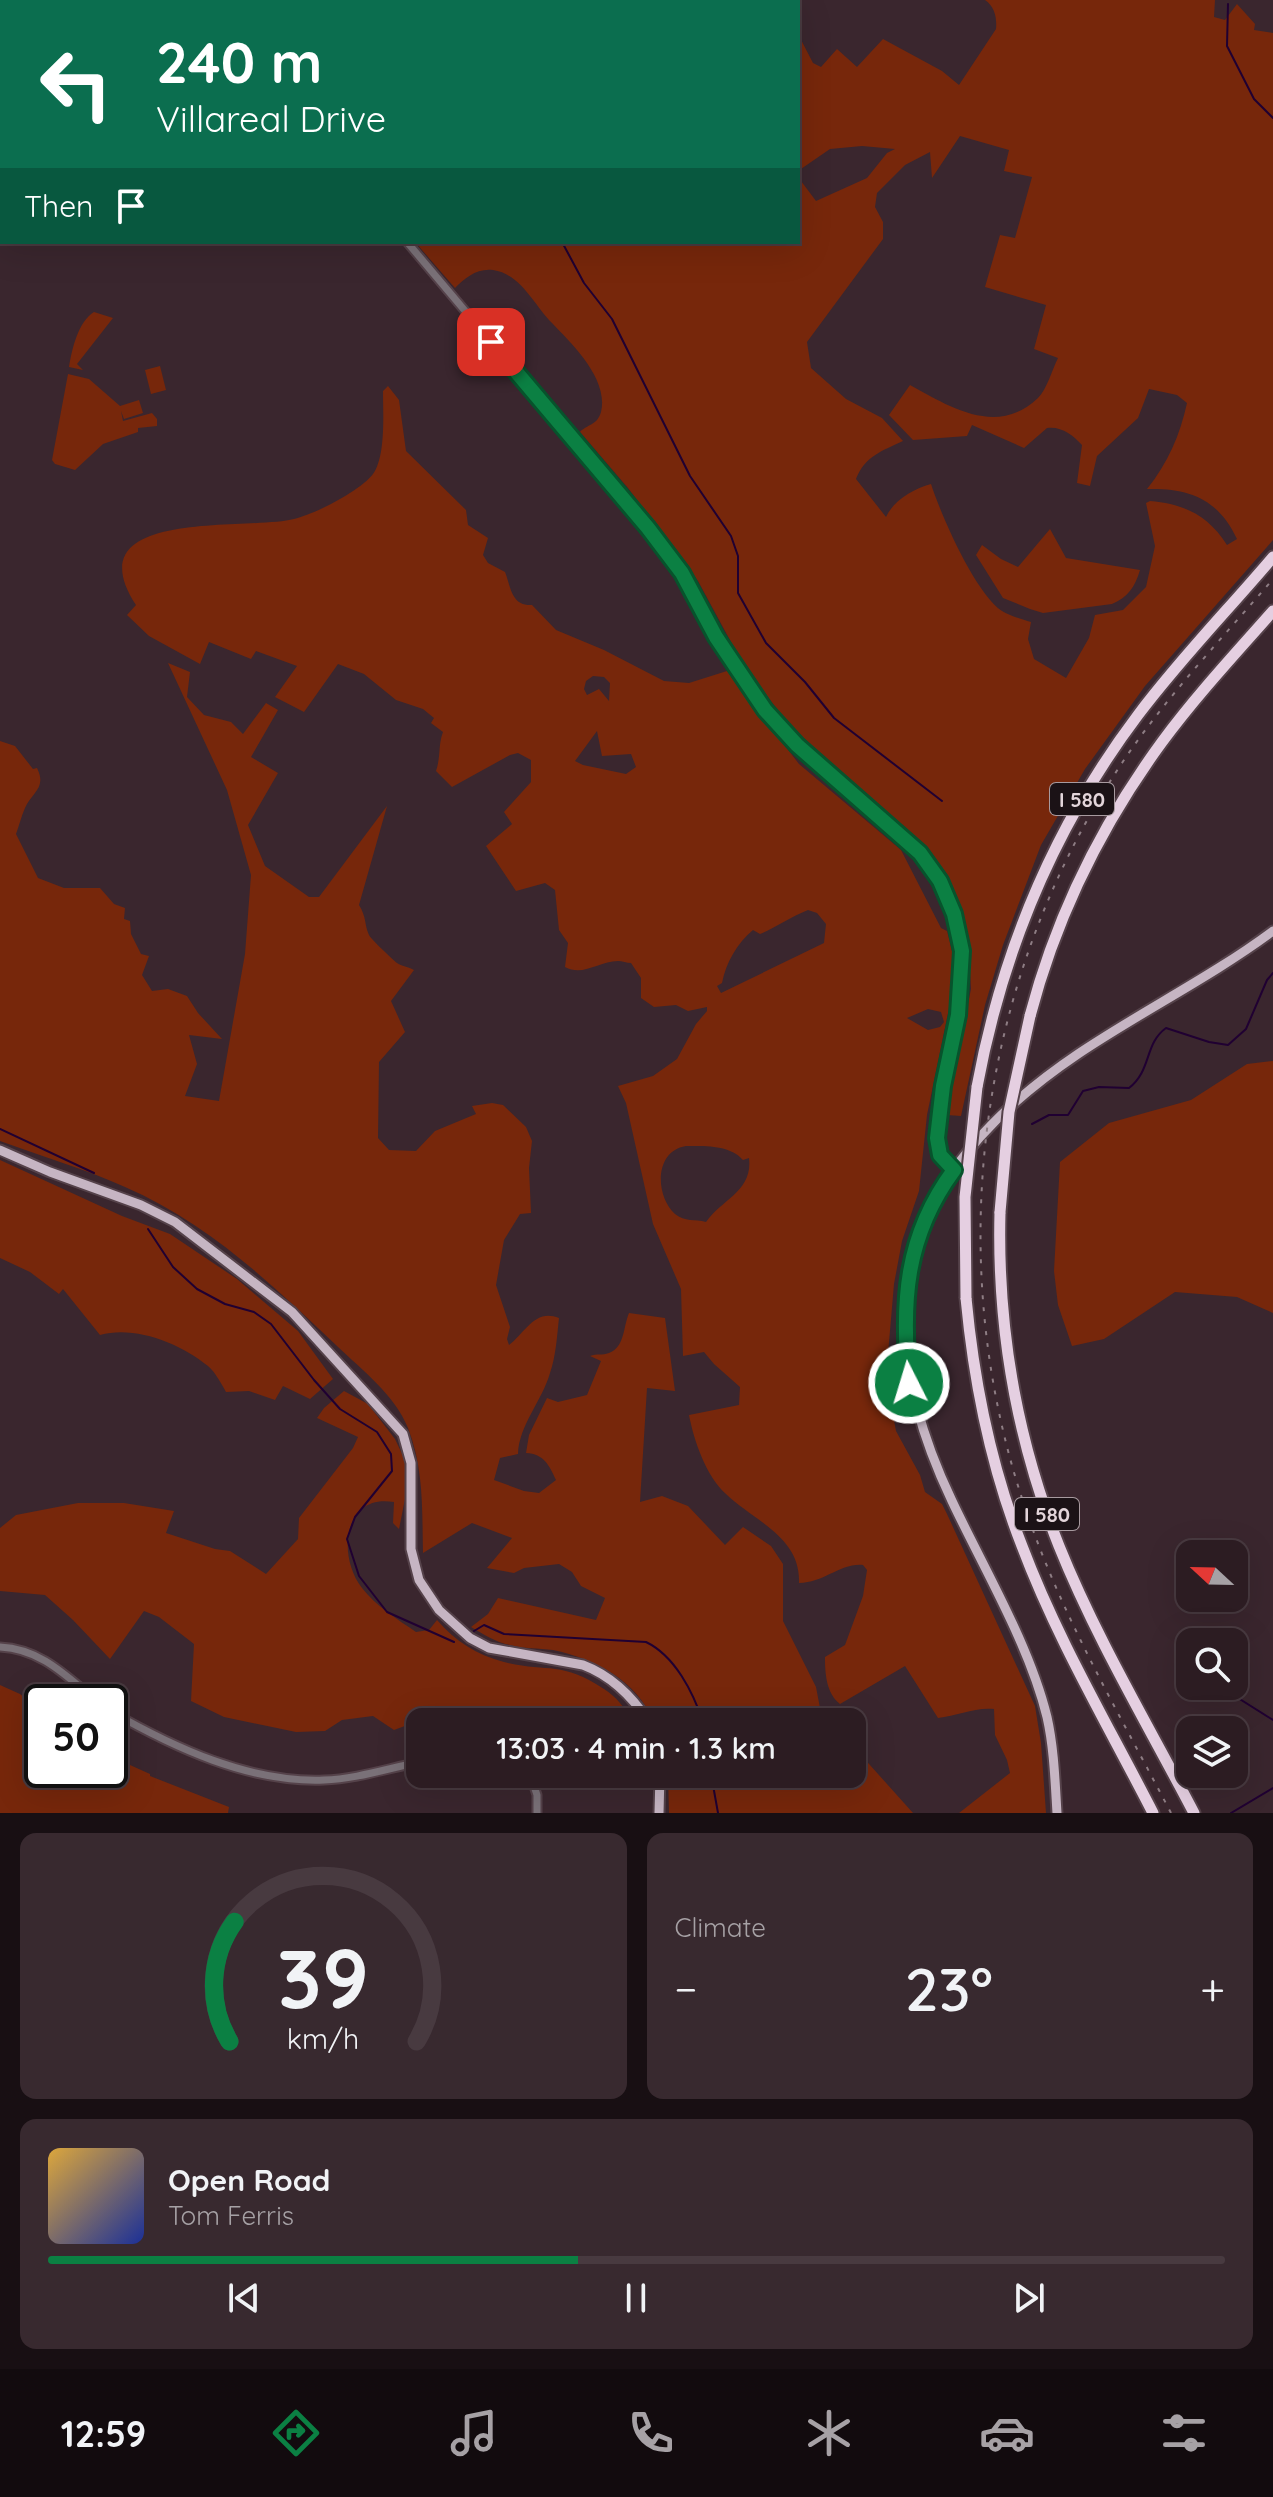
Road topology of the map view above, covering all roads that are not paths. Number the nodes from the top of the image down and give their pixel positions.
1 (409, 244) edge
2 (1273, 557) edge
3 (1273, 611) edge
4 (1273, 931) edge
5 (0, 1150) edge
6 (954, 1170) junction
7 (0, 1647) edge
8 (76, 1684) edge
9 (640, 1708) edge
10 (128, 1720) edge
11 (406, 1765) edge
12 (535, 1788) edge
13 (660, 1788) edge
14 (537, 1813) edge
15 (659, 1813) edge
16 (1057, 1813) edge
17 (1153, 1813) edge
18 (1194, 1813) edge

1 - 6 street
2 - 17 highway, I 580, bridge
3 - 18 highway, I 580, bridge
4 - 6 main road
5 - 9 main road
6 - 16 main road
7 - 8 street
10 - 11 street
12 - 14 street
13 - 15 main road

